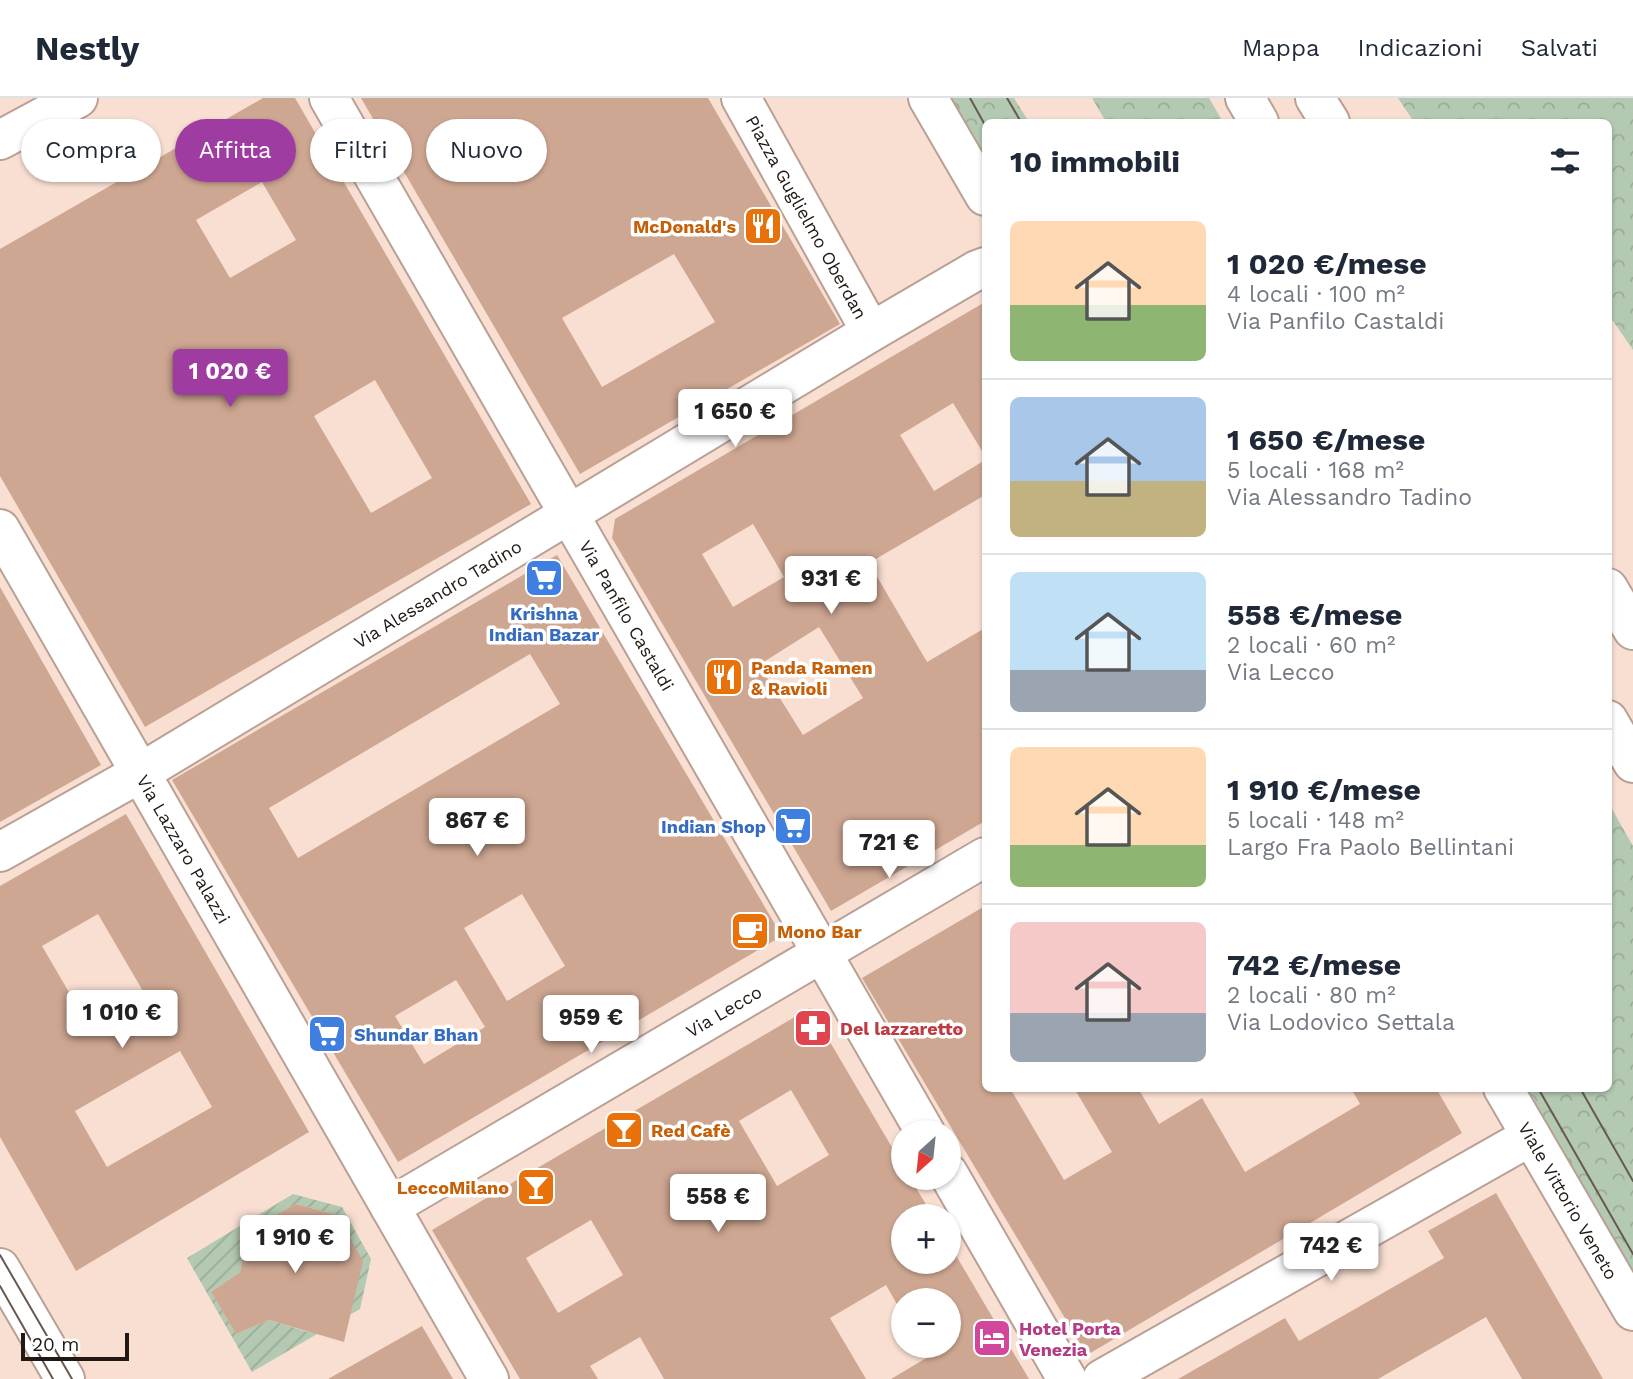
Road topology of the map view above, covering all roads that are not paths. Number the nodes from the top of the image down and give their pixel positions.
1 (78, 98) edge
2 (329, 98) edge
3 (741, 98) edge
4 (928, 98) edge
5 (1245, 98) edge
6 (1315, 98) edge
7 (1257, 119) edge
8 (1328, 119) edge
9 (0, 140) edge
10 (982, 190) edge
11 (982, 268) edge
12 (871, 332) junction
13 (568, 514) junction
14 (0, 529) edge
15 (1612, 595) edge
16 (1633, 630) edge
17 (1612, 727) edge
18 (1633, 763) edge
19 (140, 774) junction
20 (0, 852) edge
21 (982, 859) edge
22 (822, 954) junction
23 (1505, 1092) edge
24 (918, 1120) edge
25 (1531, 1136) junction
26 (958, 1190) edge
27 (390, 1207) junction
28 (0, 1268) edge
29 (1633, 1311) edge
30 (65, 1379) edge
31 (489, 1379) edge
32 (1067, 1379) edge
33 (1102, 1379) edge

1 - 9 street
2 - 13 street, Via Panfilo Castaldi
3 - 12 street, Piazza Guglielmo Oberdan
4 - 10 street
5 - 7 street
6 - 8 street
11 - 12 street, Piazza Guglielmo Oberdan
12 - 13 street, Via Alessandro Tadino
13 - 19 street, Via Alessandro Tadino
13 - 22 street, Via Panfilo Castaldi
14 - 19 street, Via Lazzaro Palazzi
15 - 16 street
17 - 18 street
19 - 20 street, Via Alessandro Tadino
19 - 27 street, Via Lazzaro Palazzi
21 - 22 street, Via Lecco
22 - 24 street, Via Panfilo Castaldi
22 - 27 street, Via Lecco
23 - 25 street, Viale Vittorio Veneto
25 - 29 street, Viale Vittorio Veneto
25 - 33 street
26 - 32 street
27 - 31 street, Via Lazzaro Palazzi
28 - 30 street

